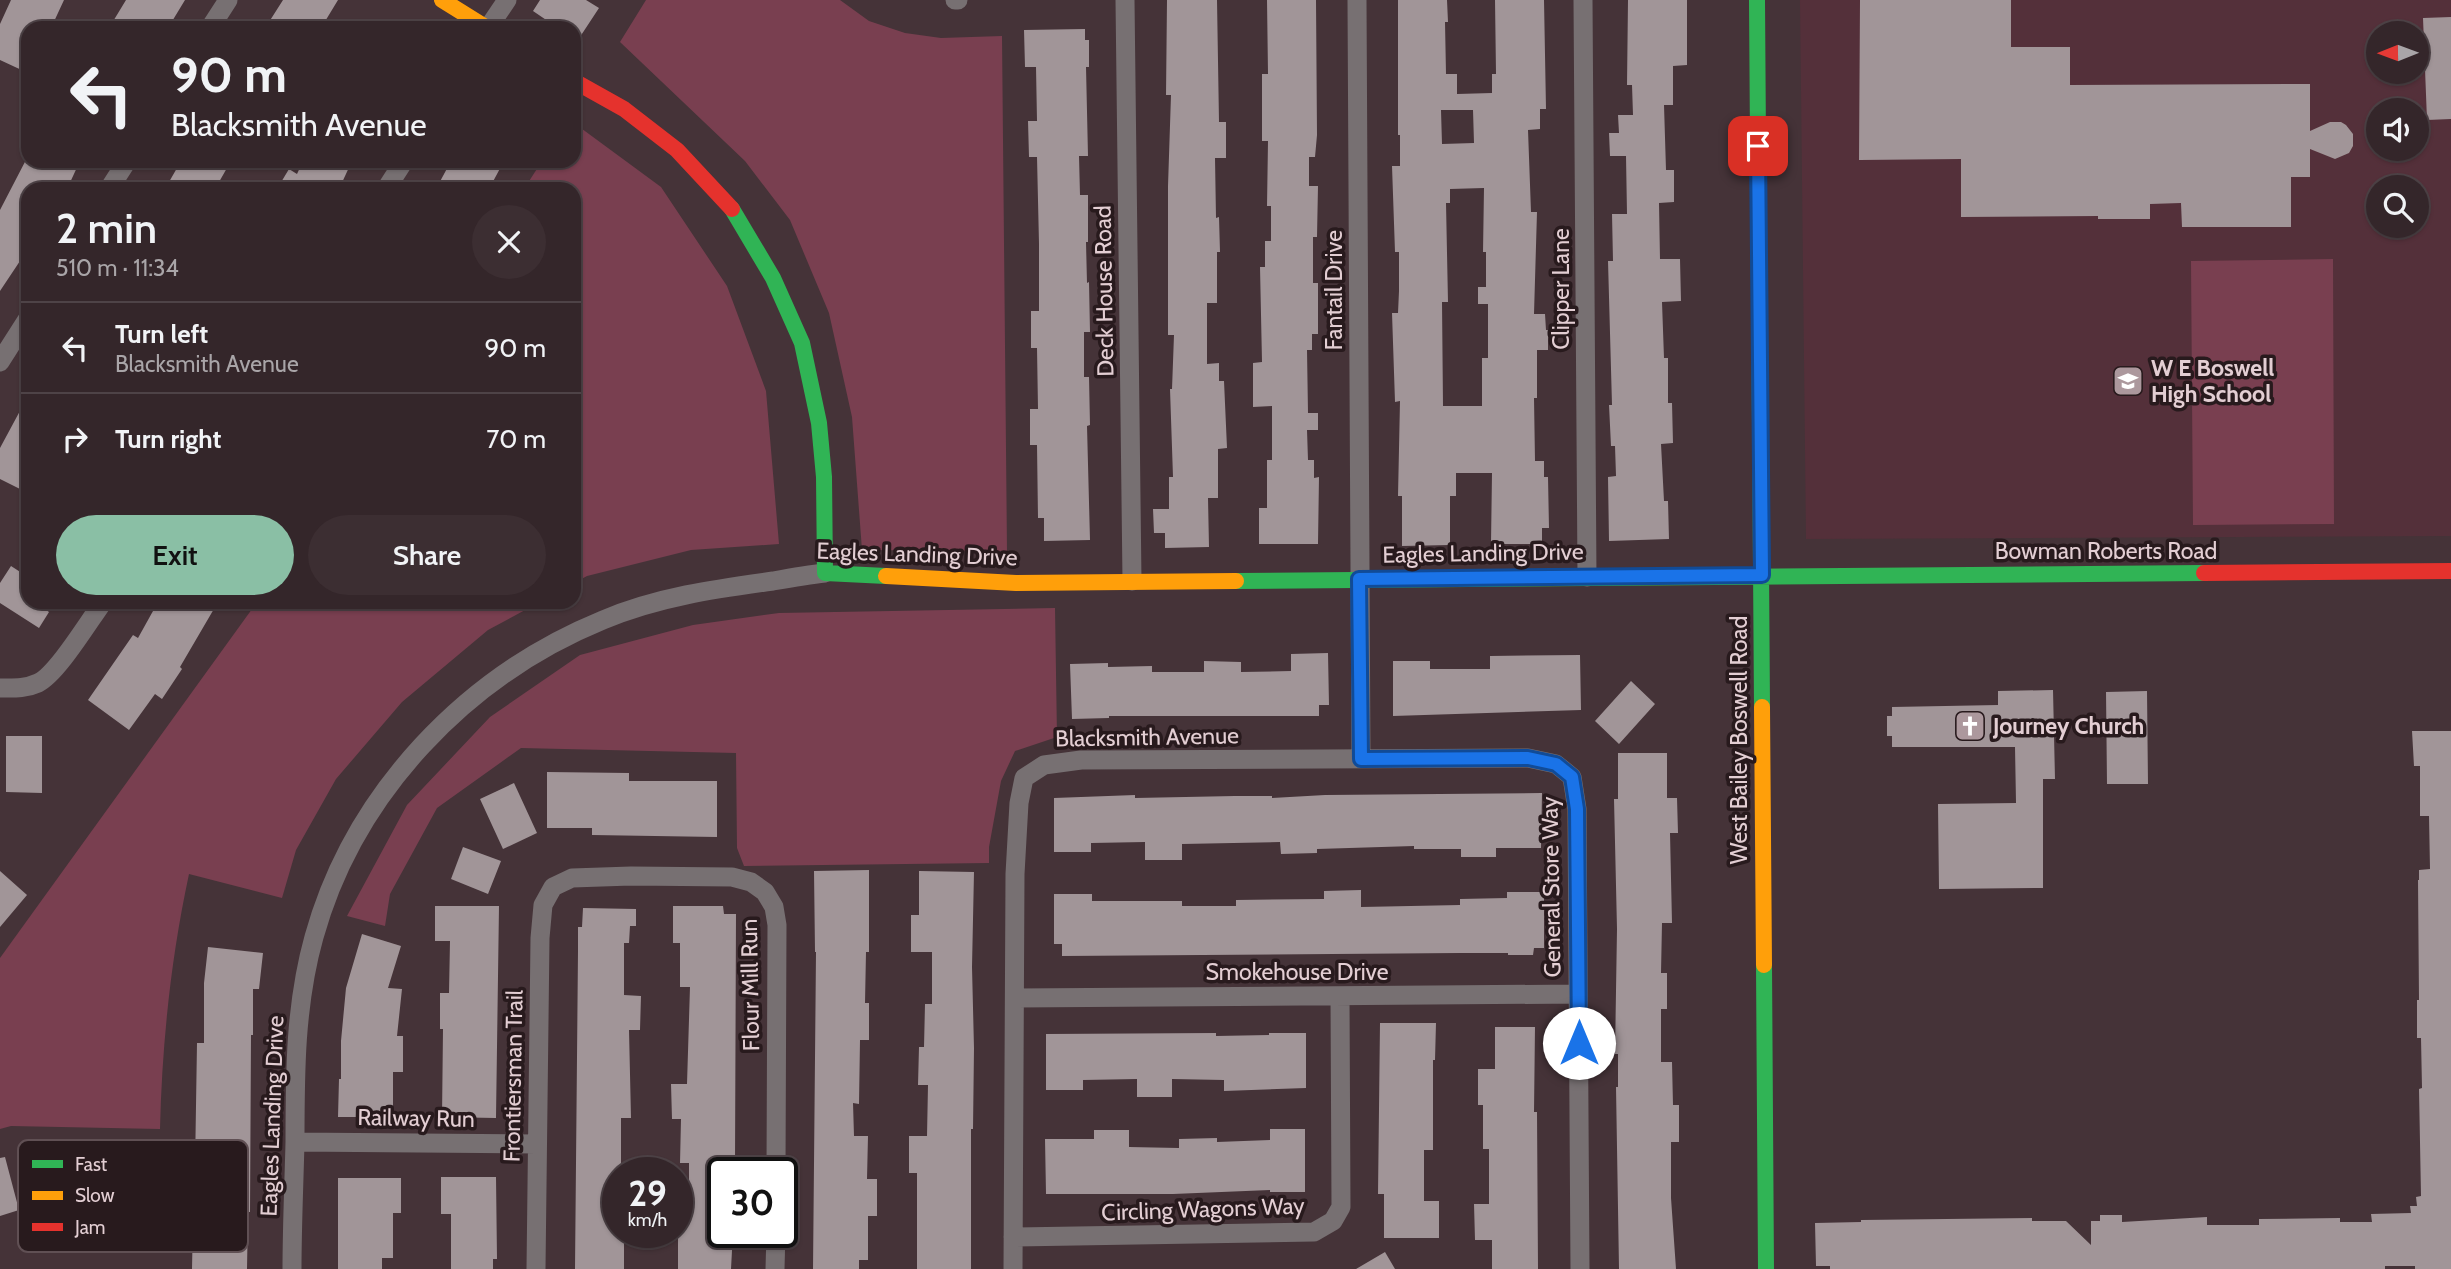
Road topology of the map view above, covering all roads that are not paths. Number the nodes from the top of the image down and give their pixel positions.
1 (228, 0) edge
2 (442, 0) edge
3 (507, 0) edge
4 (1125, 0) edge
5 (1357, 0) edge
6 (1583, 0) edge
7 (1757, 0) edge
8 (215, 21) edge
9 (476, 21) edge
10 (493, 21) edge
11 (581, 85) edge
12 (21, 329) edge
13 (0, 362) edge
14 (2451, 572) edge
15 (825, 573) junction
16 (1762, 575) junction
17 (1587, 577) junction
18 (1359, 579) junction
19 (1132, 581) junction
20 (98, 609) edge
21 (0, 688) edge
22 (1361, 759) junction
23 (1556, 764) joint
24 (553, 887) joint
25 (1578, 994) junction
26 (1340, 996) junction
27 (1015, 998) junction
28 (295, 1142) junction
29 (537, 1144) junction
30 (776, 1157) edge
31 (1013, 1237) junction
32 (776, 1248) edge
33 (292, 1269) edge
34 (537, 1269) edge
35 (775, 1269) edge
36 (1013, 1269) edge
37 (1580, 1269) edge
38 (1766, 1269) edge

1 - 8 street
2 - 9 street
3 - 10 street
4 - 19 street, Deck House Road
5 - 18 street, Fantail Drive
6 - 17 street, Clipper Lane
7 - 16 street, West Bailey Boswell Road
11 - 15 street
12 - 13 street
14 - 16 street, Bowman Roberts Road
15 - 19 street, Eagles Landing Drive
15 - 28 street, Eagles Landing Drive
16 - 17 street, Eagles Landing Drive
16 - 38 street, West Bailey Boswell Road
17 - 18 street, Eagles Landing Drive
18 - 19 street, Eagles Landing Drive
18 - 22 street, Fantail Drive
20 - 21 street
22 - 23 street, Blacksmith Avenue
22 - 27 street, Blacksmith Avenue
23 - 25 street, General Store Way
24 - 29 street, Frontiersman Trail
24 - 30 street, Flour Mill Run
25 - 26 street, Smokehouse Drive
25 - 37 street, General Store Way
26 - 27 street, Smokehouse Drive
26 - 31 street, Circling Wagons Way
27 - 31 street, Blacksmith Avenue
28 - 29 street, Railway Run
28 - 33 street, Eagles Landing Drive
29 - 34 street, Frontiersman Trail
31 - 36 street, Blacksmith Avenue
32 - 35 street

